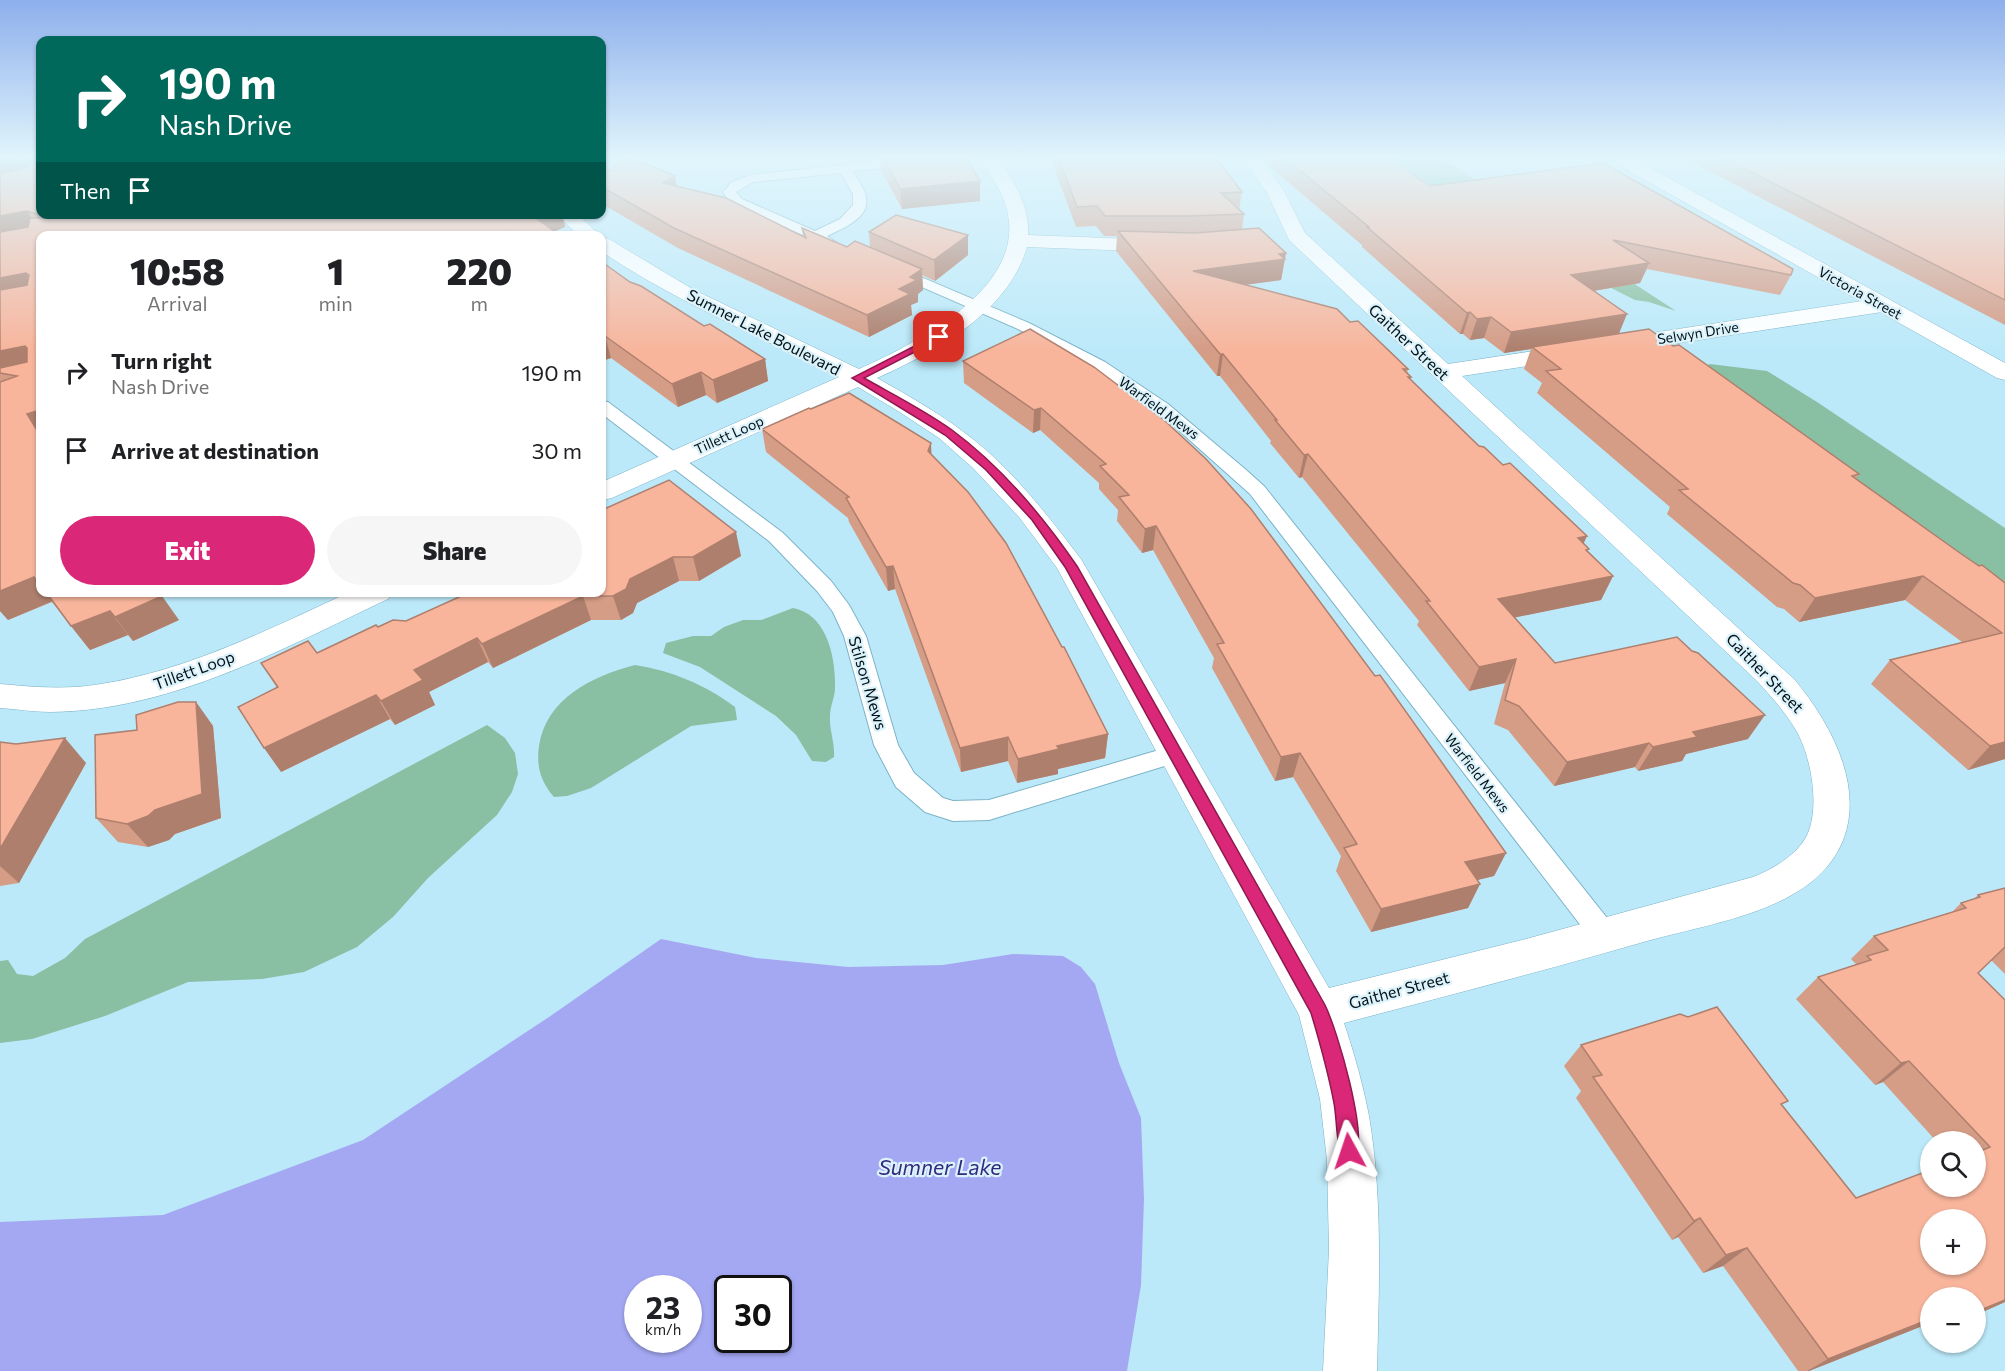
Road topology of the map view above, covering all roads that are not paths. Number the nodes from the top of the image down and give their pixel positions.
1 (785, 223) edge
2 (843, 223) edge
3 (1019, 223) edge
4 (1283, 223) edge
5 (1735, 223) edge
6 (816, 236) junction
7 (1018, 241) junction
8 (606, 245) edge
9 (1178, 246) edge
10 (848, 250) edge
11 (881, 264) edge
12 (1882, 305) junction
13 (978, 306) junction
14 (1443, 372) junction
15 (2005, 374) edge
16 (857, 378) junction
17 (606, 409) edge
18 (672, 461) junction
19 (606, 490) edge
20 (366, 597) edge
21 (0, 696) edge
22 (1176, 754) junction
23 (1605, 936) junction
24 (1319, 1010) junction
25 (1350, 1371) edge

1 - 6 lane
2 - 6 lane
3 - 7 street
4 - 14 street, Gaither Street
5 - 12 street, Victoria Street
6 - 10 lane
7 - 9 street
7 - 13 street, Tillett Loop
8 - 16 street, Sumner Lake Boulevard
11 - 13 lane, Warfield Mews
12 - 14 street, Selwyn Drive
12 - 15 street, Victoria Street
13 - 16 street, Tillett Loop
13 - 23 lane, Warfield Mews
14 - 23 street, Gaither Street
16 - 18 street, Tillett Loop
16 - 22 street, Sumner Lake Boulevard
17 - 18 lane, Stilson Mews
18 - 19 street, Tillett Loop
18 - 22 lane, Stilson Mews
20 - 21 street, Tillett Loop
22 - 24 street, Sumner Lake Boulevard
23 - 24 street, Gaither Street
24 - 25 street, Sumner Lake Boulevard

